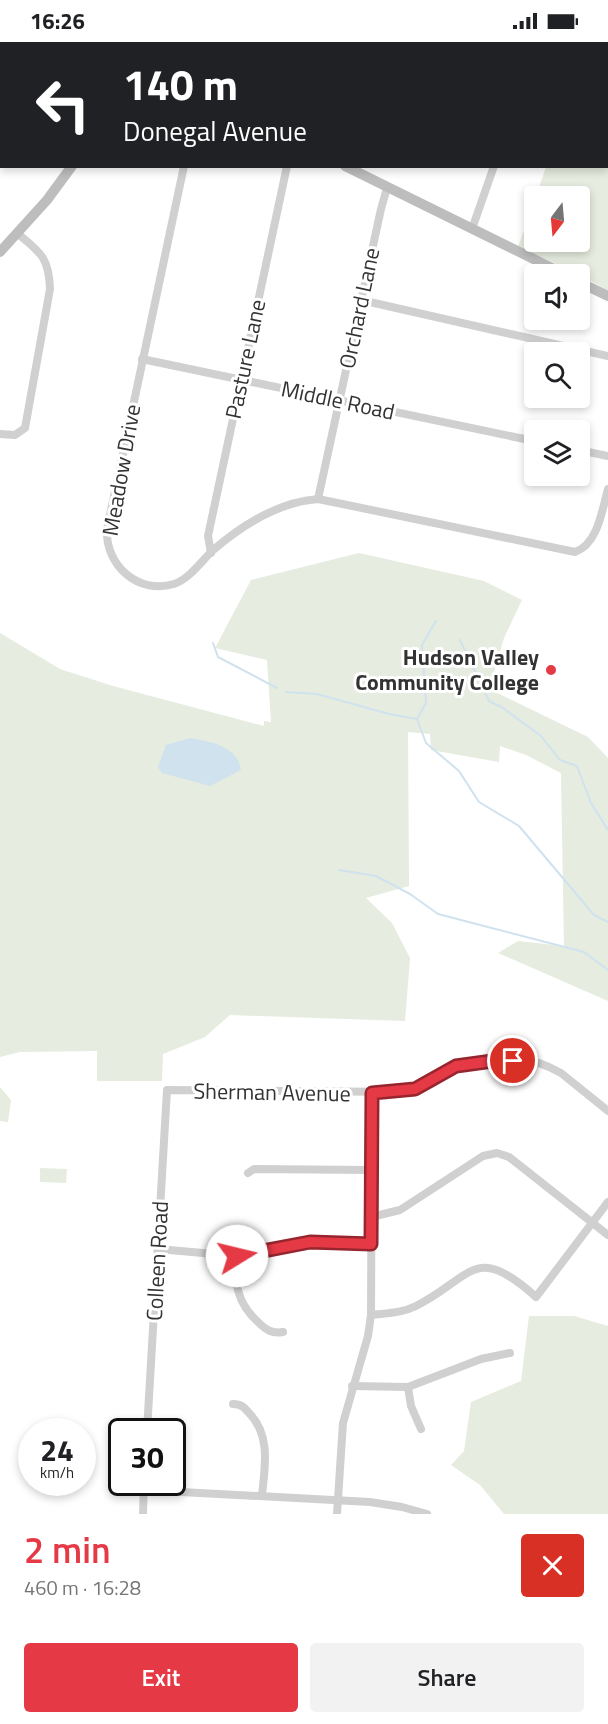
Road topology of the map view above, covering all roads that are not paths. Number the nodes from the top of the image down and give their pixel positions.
1 (70, 168) edge
2 (184, 168) edge
3 (287, 168) edge
4 (349, 168) edge
5 (493, 168) edge
6 (387, 188) junction
7 (472, 229) junction
8 (17, 233) junction
9 (0, 252) edge
10 (544, 264) edge
11 (590, 287) edge
12 (608, 296) edge
13 (361, 300) junction
14 (608, 356) edge
15 (142, 359) junction
16 (240, 379) junction
17 (339, 401) junction
18 (0, 434) edge
19 (524, 439) edge
20 (590, 452) edge
21 (608, 456) edge
22 (608, 489) edge
23 (318, 499) junction
24 (211, 553) junction
25 (167, 1090) joint
26 (372, 1093) junction
27 (608, 1111) edge
28 (370, 1170) junction
29 (248, 1173) dead end
30 (608, 1203) edge
31 (371, 1217) junction
32 (592, 1223) junction
33 (608, 1235) edge
34 (371, 1244) junction
35 (158, 1248) junction
36 (237, 1256) junction
37 (371, 1315) junction
38 (283, 1332) dead end
39 (510, 1353) dead end
40 (352, 1386) junction
41 (408, 1387) junction
42 (233, 1404) dead end
43 (148, 1418) edge
44 (421, 1429) dead end
45 (186, 1489) edge
46 (262, 1495) junction
47 (143, 1496) edge
48 (338, 1501) junction
49 (143, 1514) edge
50 (337, 1514) edge
51 (427, 1514) edge

1 - 8 main road
2 - 15 street, Meadow Drive
3 - 16 street, Pasture Lane
4 - 6 main road
5 - 7 street
6 - 7 main road
6 - 13 street, Orchard Lane
7 - 10 main road
8 - 9 main road
8 - 18 street
11 - 12 main road
13 - 14 street
13 - 17 street, Orchard Lane
15 - 16 street, Middle Road
15 - 24 street, Meadow Drive
16 - 17 street, Middle Road
16 - 24 street, Pasture Lane
17 - 19 street, Middle Road
17 - 23 street, Orchard Lane
20 - 21 street
22 - 23 street, Meadow Drive
23 - 24 street, Meadow Drive
25 - 26 street, Sherman Avenue
25 - 35 street, Colleen Road
26 - 27 street, Sherman Avenue
26 - 28 street
28 - 29 street
28 - 31 street
30 - 32 street
31 - 32 street
31 - 34 street
32 - 33 street
32 - 37 street
34 - 36 street
34 - 37 street
35 - 36 street
35 - 43 street, Colleen Road
36 - 38 street
37 - 40 street
39 - 41 street
40 - 41 street
40 - 48 street
41 - 44 street
42 - 46 street
45 - 46 street
46 - 48 street
47 - 49 street
48 - 50 street
48 - 51 street

